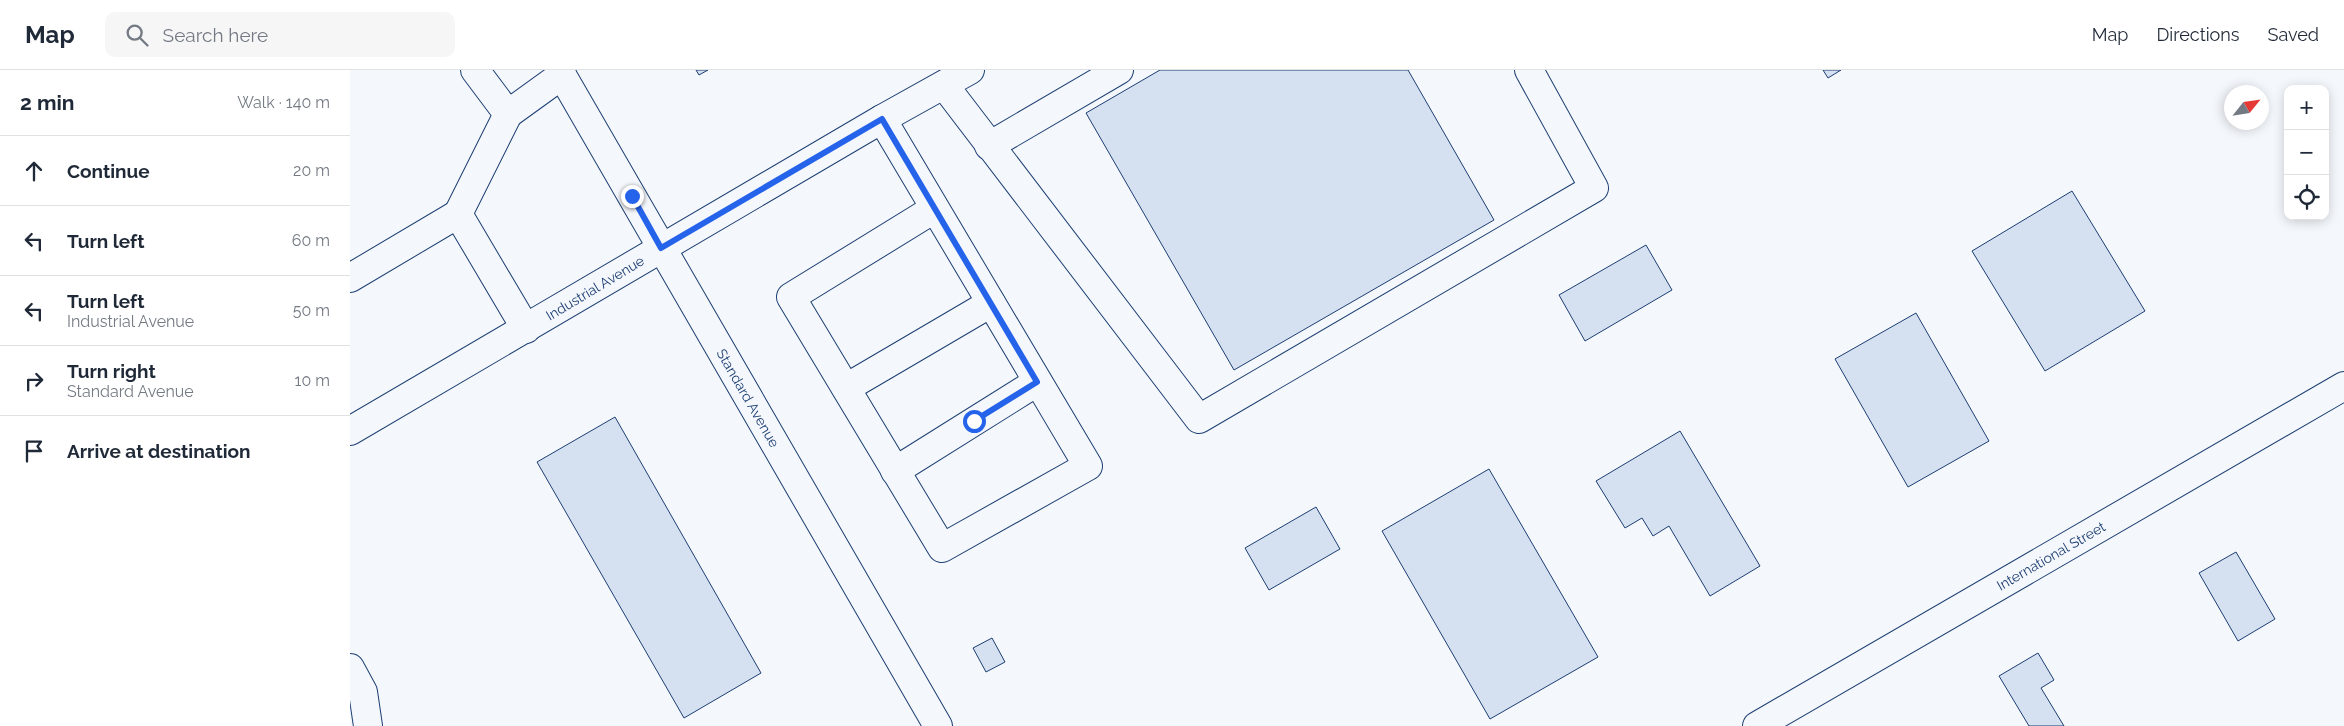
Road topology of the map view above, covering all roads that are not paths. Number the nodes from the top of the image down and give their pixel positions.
1 (475, 70) edge
2 (970, 70) edge
3 (1119, 70) edge
4 (1529, 70) edge
5 (561, 72) edge
6 (944, 85) junction
7 (508, 114) junction
8 (882, 119) junction
9 (989, 146) junction
10 (934, 209) junction
11 (458, 214) junction
12 (661, 248) junction
13 (350, 278) edge
14 (990, 303) junction
15 (526, 329) junction
16 (1037, 382) junction
17 (2344, 386) edge
18 (846, 388) junction
19 (350, 431) edge
20 (896, 471) junction
21 (350, 668) edge
22 (368, 726) edge
23 (938, 726) edge
24 (1757, 726) edge

1 - 7 street
2 - 6 street, Industrial Avenue
3 - 9 street
4 - 9 street
5 - 7 street
5 - 12 street, Standard Avenue
6 - 8 street, Industrial Avenue
6 - 9 street
7 - 11 street
8 - 10 street
8 - 12 street, Industrial Avenue
10 - 14 street
10 - 18 street
11 - 13 street
11 - 15 street
12 - 15 street, Industrial Avenue
12 - 23 street, Standard Avenue
14 - 16 street
14 - 18 street
15 - 19 street, Industrial Avenue
16 - 20 street
16 - 20 street
17 - 24 street, International Street
18 - 20 street
21 - 22 street

